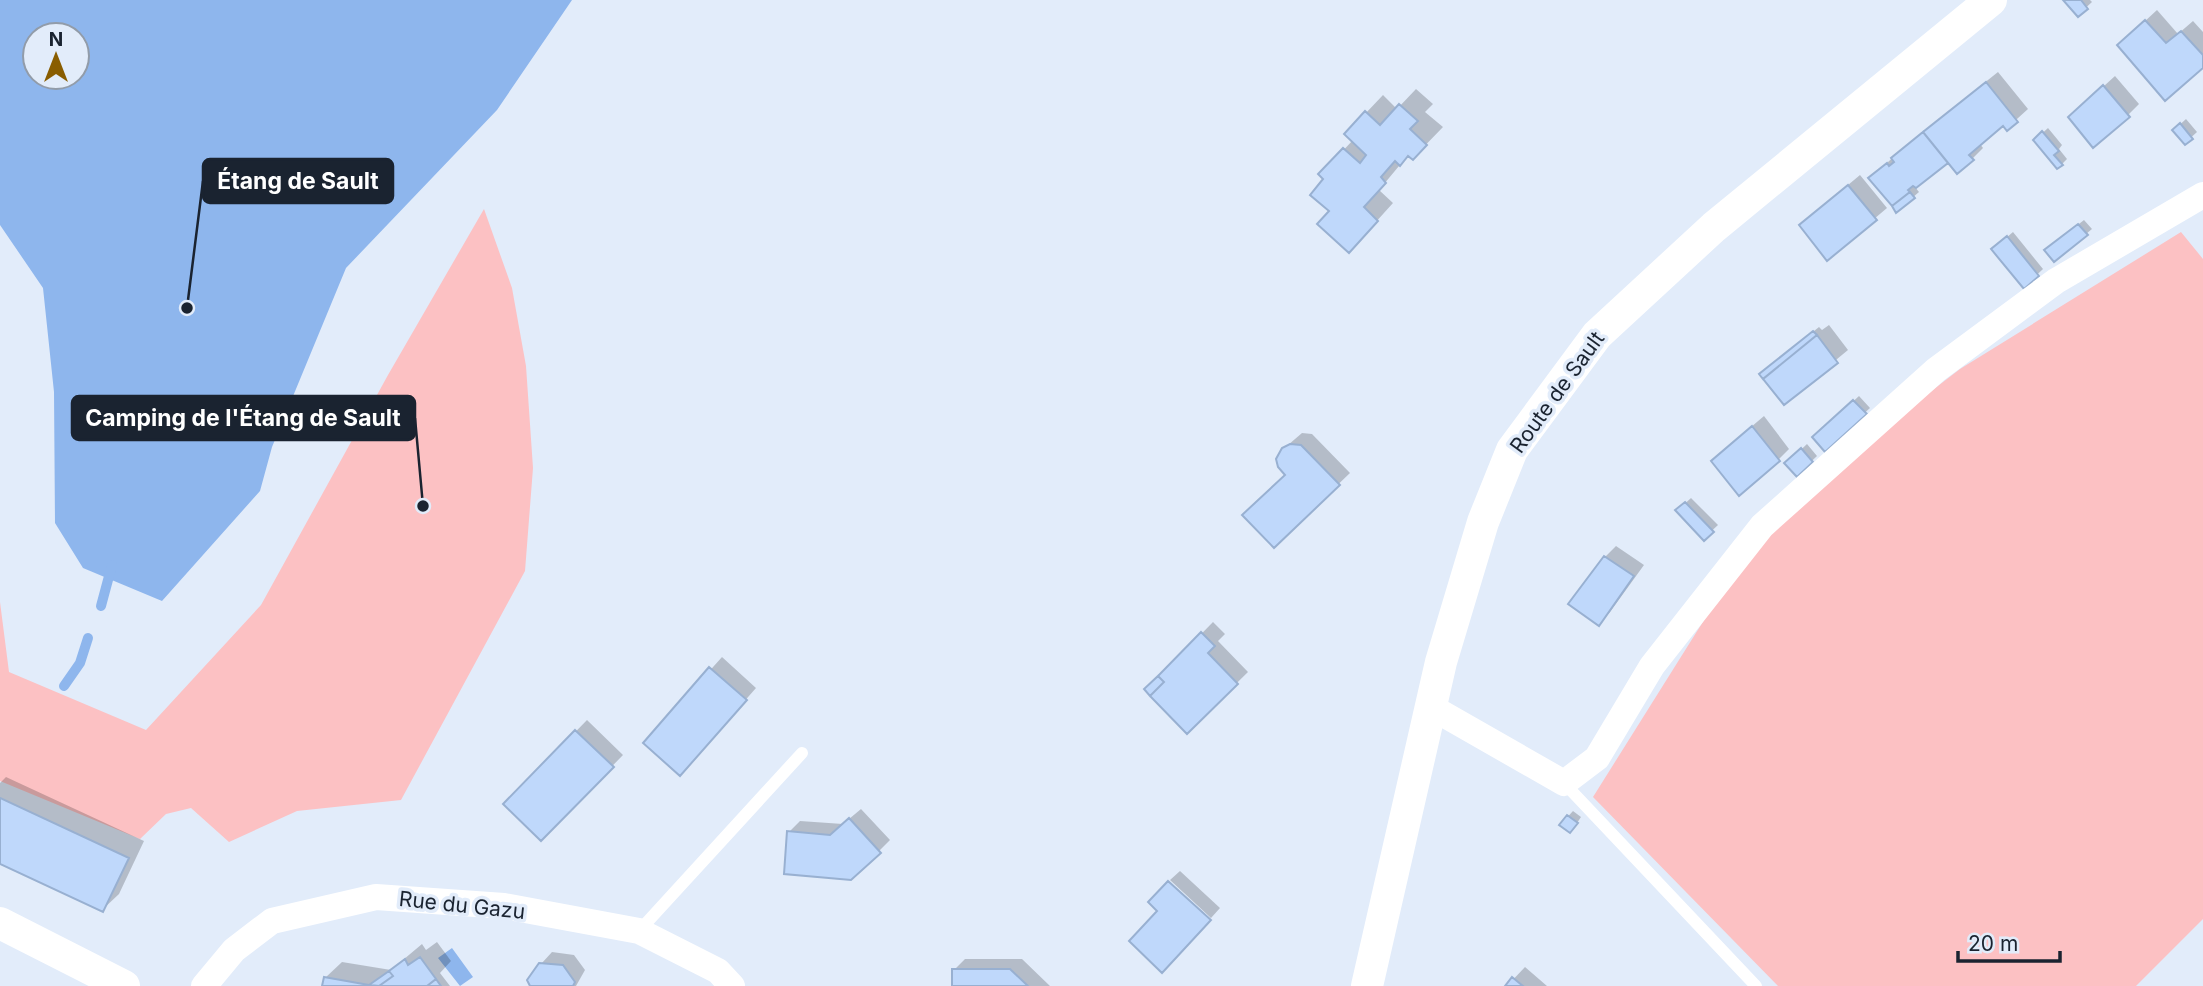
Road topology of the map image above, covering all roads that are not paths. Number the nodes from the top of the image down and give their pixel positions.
1 (1991, 0) edge
2 (2203, 195) edge
3 (1431, 707) junction
4 (802, 753) dead end
5 (1564, 783) junction
6 (0, 923) edge
7 (639, 931) junction
8 (124, 986) edge
9 (204, 986) edge
10 (733, 986) edge
11 (1367, 986) edge
12 (1756, 986) edge

1 - 3 street, Route de Sault
2 - 5 street
3 - 5 street
3 - 11 street, Route de Sault
4 - 7 lane
5 - 12 lane
6 - 8 street
7 - 9 street, Rue du Gazu
7 - 10 street, Rue du Gazu

